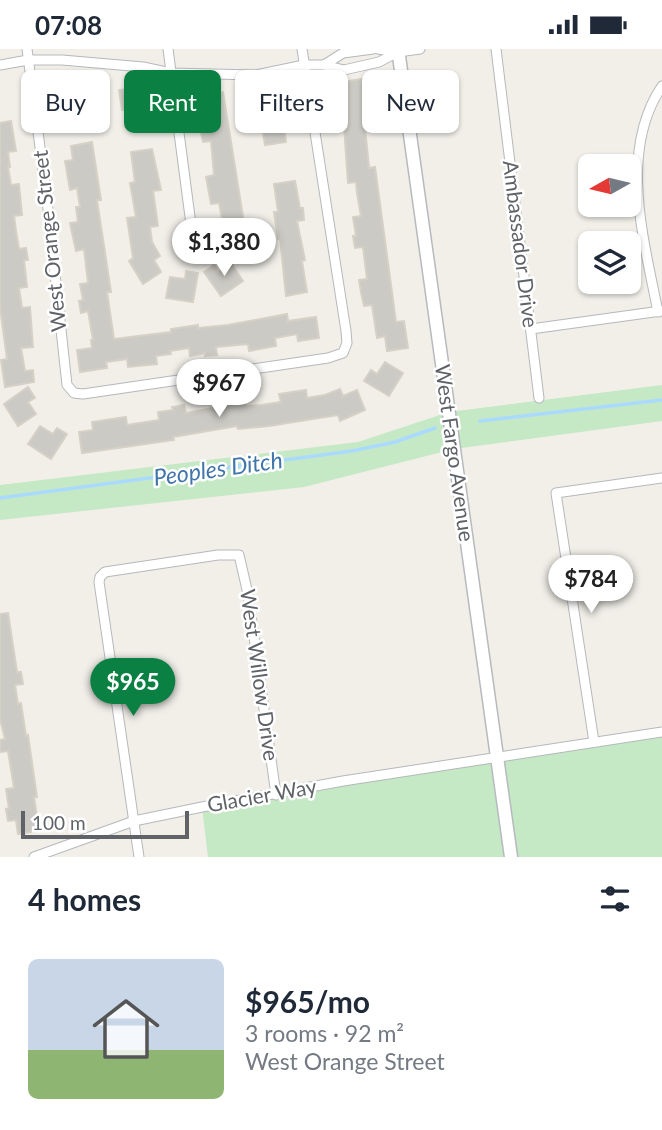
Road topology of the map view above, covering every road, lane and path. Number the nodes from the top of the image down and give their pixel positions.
1 (27, 49) edge
2 (168, 49) edge
3 (302, 49) edge
4 (375, 49) edge
5 (420, 49) edge
6 (496, 49) edge
7 (398, 51) edge
8 (29, 60) junction
9 (0, 65) edge
10 (304, 65) junction
11 (324, 65) junction
12 (152, 70) edge
13 (171, 70) edge
14 (221, 74) edge
15 (662, 86) edge
16 (179, 133) edge
17 (192, 232) dead end
18 (660, 311) edge
19 (531, 329) junction
20 (539, 398) dead end
21 (662, 478) edge
22 (662, 732) edge
23 (594, 742) junction
24 (497, 758) junction
25 (276, 795) junction
26 (134, 821) junction
27 (34, 857) edge
28 (139, 857) edge
29 (511, 857) edge

1 - 8 street, West Orange Street
2 - 13 street
3 - 10 street
4 - 7 street
4 - 11 street
5 - 7 street
6 - 19 street, Ambassador Drive
7 - 11 street
7 - 24 main road, West Fargo Avenue
8 - 9 street
8 - 10 street, West Orange Street
8 - 12 street
10 - 11 street
10 - 14 street
15 - 18 street
16 - 17 street
18 - 19 street
19 - 20 street, Ambassador Drive
21 - 23 street
22 - 23 street, Glacier Way
23 - 24 street, Glacier Way
24 - 25 street, Glacier Way
24 - 29 main road, West Fargo Avenue
25 - 26 street, Glacier Way
25 - 26 street, West Willow Drive
26 - 27 street, Glacier Way
26 - 28 street

